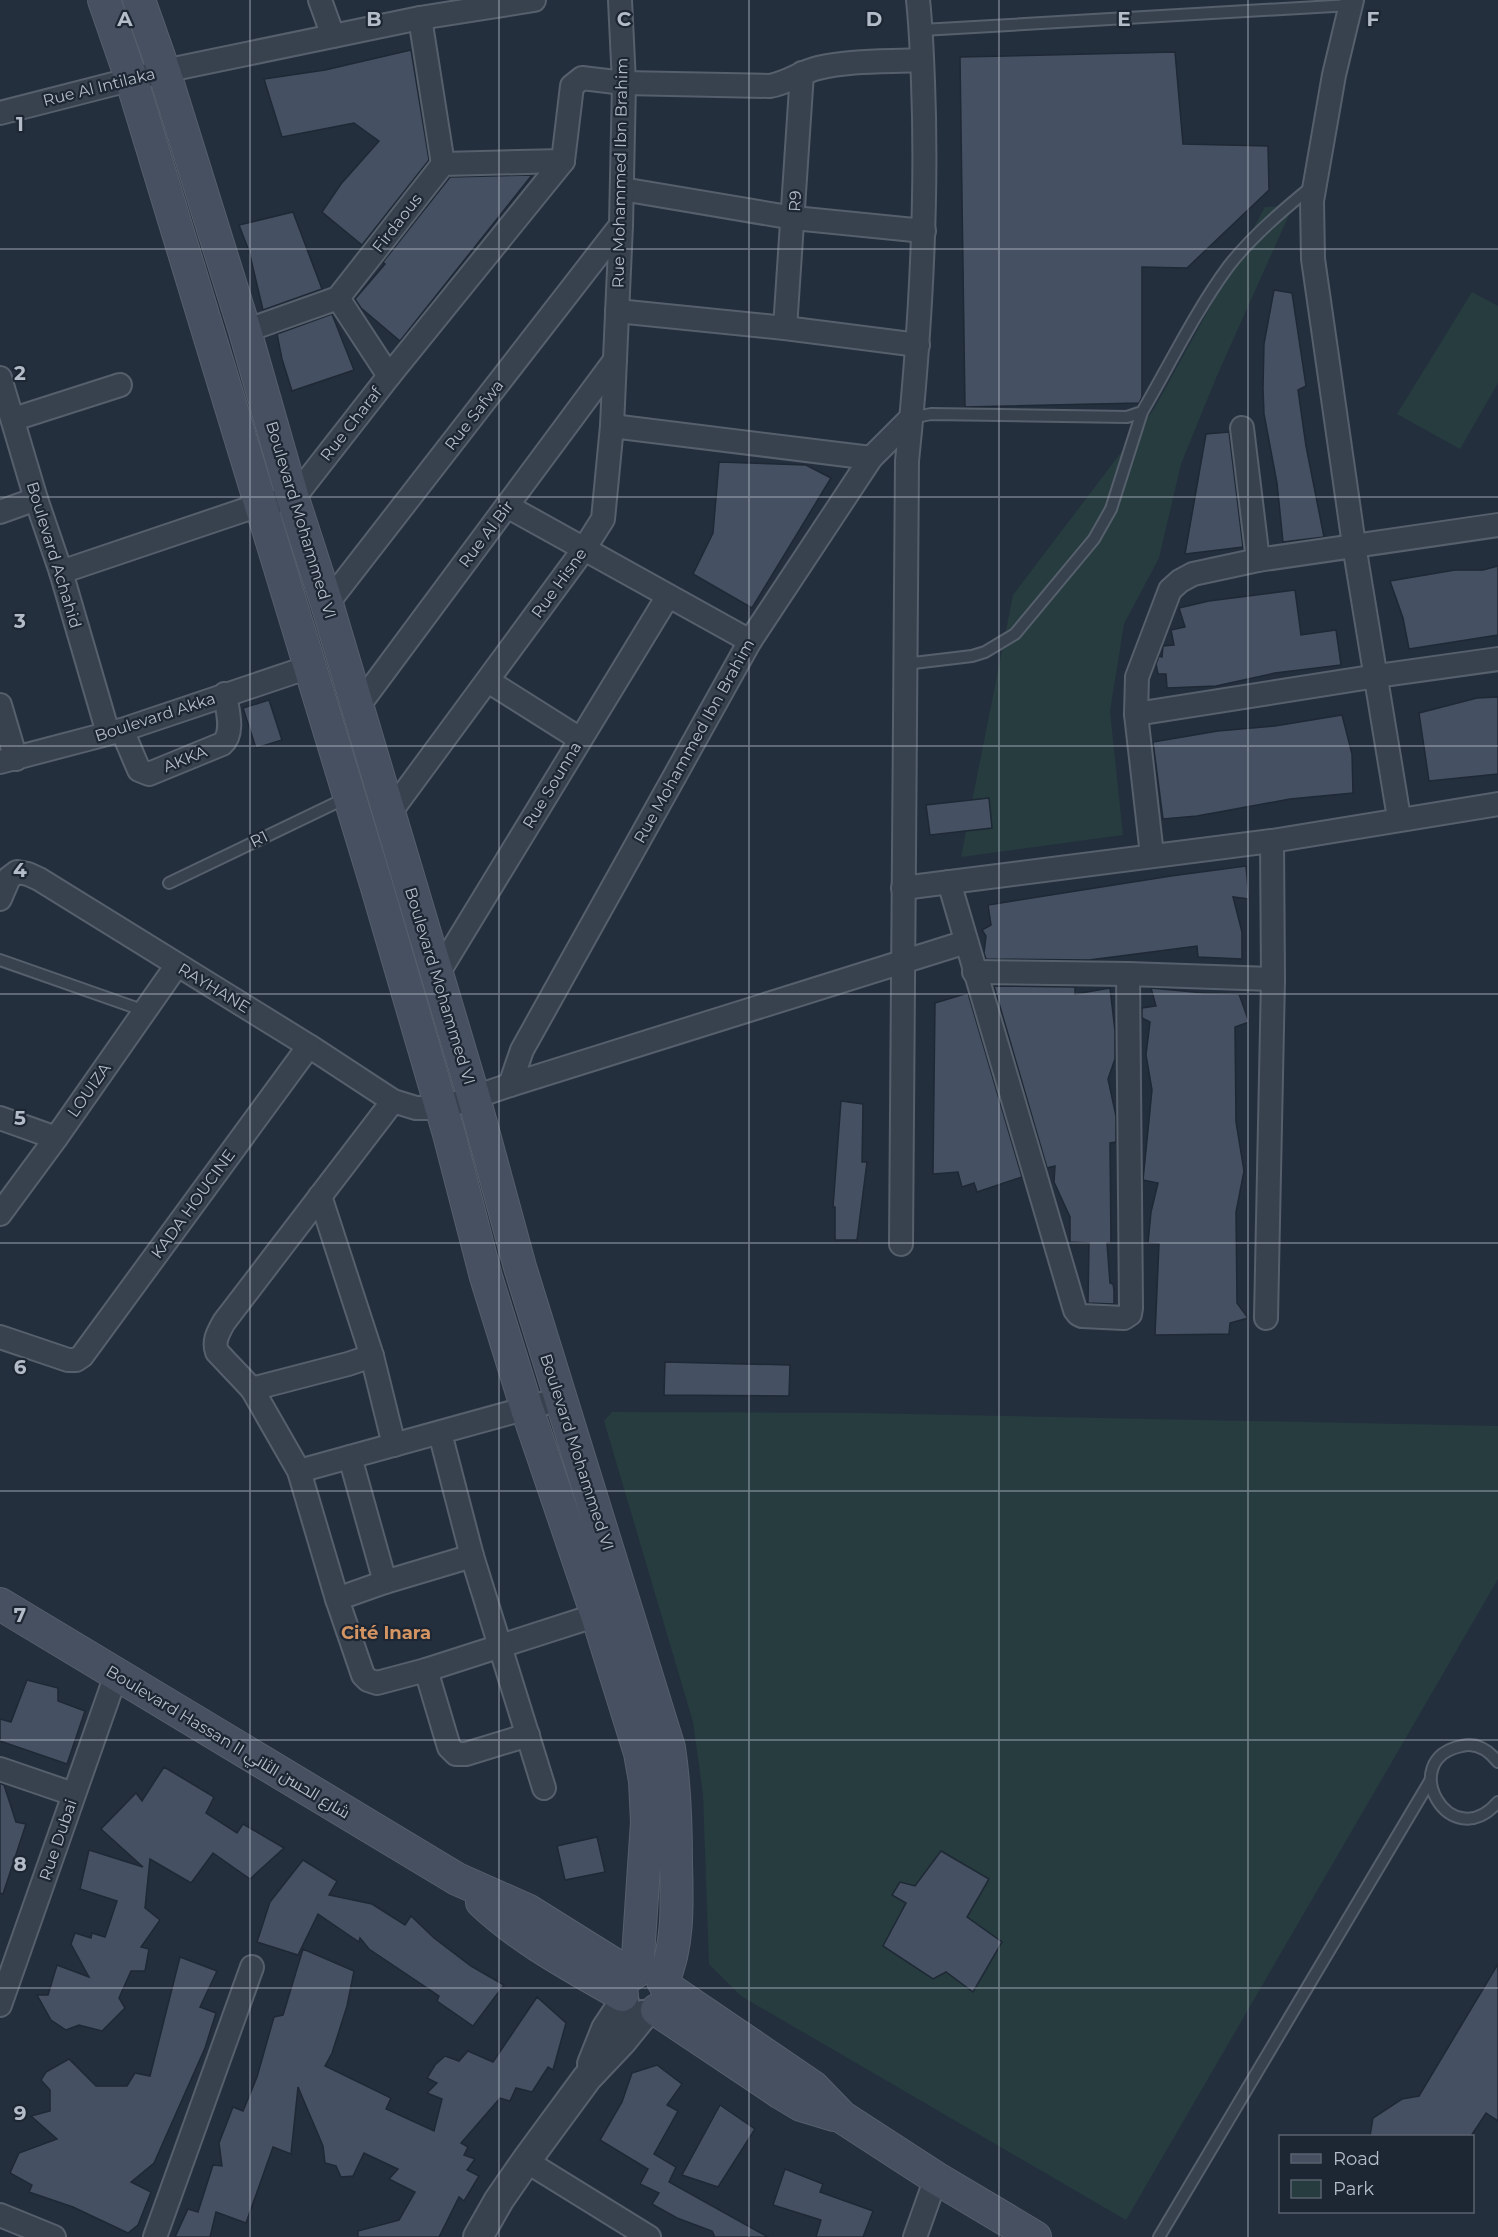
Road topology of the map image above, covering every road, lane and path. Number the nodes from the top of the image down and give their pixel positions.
1 (104, 0) edge
2 (139, 0) edge
3 (320, 0) edge
4 (534, 0) edge
5 (620, 0) edge
6 (918, 0) edge
7 (1351, 3) edge
8 (420, 18) junction
9 (922, 30) junction
10 (333, 36) junction
11 (922, 60) junction
12 (164, 71) junction
13 (802, 73) junction
14 (131, 78) junction
15 (624, 83) junction
16 (0, 112) edge
17 (563, 161) junction
18 (443, 164) junction
19 (1316, 183) junction
20 (622, 189) junction
21 (794, 218) junction
22 (621, 225) junction
23 (924, 231) junction
24 (338, 298) junction
25 (617, 311) junction
26 (785, 328) junction
27 (245, 331) junction
28 (918, 345) junction
29 (615, 360) junction
30 (389, 376) junction
31 (0, 378) edge
32 (120, 385) dead end
33 (1142, 412) junction
34 (911, 418) junction
35 (14, 419) junction
36 (612, 426) junction
37 (1242, 428) dead end
38 (871, 458) junction
39 (36, 499) junction
40 (293, 499) junction
41 (261, 504) junction
42 (507, 506) junction
43 (0, 512) edge
44 (1498, 525) edge
45 (1354, 545) junction
46 (584, 549) junction
47 (1258, 560) junction
48 (61, 572) junction
49 (668, 596) junction
50 (327, 604) junction
51 (750, 641) junction
52 (1498, 659) edge
53 (904, 664) junction
54 (309, 667) junction
55 (1377, 676) junction
56 (488, 681) junction
57 (225, 694) junction
58 (0, 705) edge
59 (357, 708) junction
60 (1136, 714) junction
61 (115, 732) junction
62 (580, 739) junction
63 (8, 760) edge
64 (349, 796) junction
65 (1498, 804) edge
66 (389, 814) junction
67 (1399, 818) junction
68 (1272, 840) junction
69 (1152, 855) junction
70 (949, 882) junction
71 (169, 883) dead end
72 (903, 888) junction
73 (0, 899) edge
74 (966, 942) junction
75 (0, 960) edge
76 (903, 961) junction
77 (177, 965) junction
78 (974, 972) junction
79 (1128, 974) junction
80 (437, 975) junction
81 (1273, 979) junction
82 (145, 1011) junction
83 (309, 1046) junction
84 (510, 1085) junction
85 (474, 1098) junction
86 (393, 1101) junction
87 (442, 1108) junction
88 (0, 1118) edge
89 (56, 1138) junction
90 (320, 1196) junction
91 (0, 1214) edge
92 (901, 1244) dead end
93 (1266, 1318) dead end
94 (0, 1337) edge
95 (372, 1356) junction
96 (252, 1389) junction
97 (560, 1399) junction
98 (526, 1409) junction
99 (440, 1433) junction
100 (394, 1445) junction
101 (350, 1457) junction
102 (300, 1471) junction
103 (472, 1556) junction
104 (385, 1582) junction
105 (337, 1599) junction
106 (0, 1604) edge
107 (597, 1615) junction
108 (501, 1647) junction
109 (426, 1670) junction
110 (116, 1675) junction
111 (528, 1735) junction
112 (1498, 1762) edge
113 (0, 1769) edge
114 (1430, 1781) junction
115 (544, 1788) dead end
116 (74, 1794) junction
117 (1498, 1802) edge
118 (252, 1967) dead end
119 (643, 1992) junction
120 (0, 2005) edge
121 (526, 2161) junction
122 (936, 2178) junction
123 (0, 2215) edge
124 (54, 2237) edge
125 (154, 2237) edge
126 (478, 2237) edge
127 (649, 2237) edge
128 (915, 2237) edge
129 (1035, 2237) edge
130 (1159, 2237) edge

1 - 14 main road, Boulevard Mohammed VI
2 - 12 main road, Boulevard Mohammed VI
3 - 10 street
4 - 8 street, Rue Al Intilaka
5 - 15 street, Rue Mohammed Ibn Brahim
6 - 9 street
7 - 9 lane
7 - 19 street
8 - 10 street, Rue Al Intilaka
8 - 18 street
9 - 11 street
10 - 12 street, Rue Al Intilaka
11 - 13 street
11 - 23 street
12 - 14 street, Rue Al Intilaka
12 - 27 main road, Boulevard Mohammed VI
13 - 15 street
13 - 21 street, R9
14 - 16 street, Rue Al Intilaka
14 - 41 main road, Boulevard Mohammed VI
15 - 17 street
15 - 20 street, Rue Mohammed Ibn Brahim
17 - 18 street
17 - 30 street, Rue Charaf
18 - 24 street, Firdaous
19 - 33 lane
19 - 45 street
20 - 21 street
20 - 22 street, Rue Mohammed Ibn Brahim
21 - 23 street
21 - 26 street, R9
22 - 25 street, Rue Mohammed Ibn Brahim
22 - 50 street, Rue Safwa
23 - 28 street
24 - 27 street
24 - 30 street
25 - 26 street
25 - 29 street, Rue Hisne
26 - 28 street
27 - 40 main road, Boulevard Mohammed VI
28 - 34 street
29 - 36 street, Rue Hisne
29 - 42 street, Rue Al Bir
30 - 40 street, Rue Charaf
31 - 35 street, Boulevard Achahid
32 - 35 street
33 - 34 lane
33 - 53 lane
34 - 38 street, Rue Mohammed Ibn Brahim
34 - 53 street
35 - 39 street, Boulevard Achahid
36 - 38 street
36 - 46 street, Rue Hisne
37 - 47 street
38 - 51 street, Rue Mohammed Ibn Brahim
39 - 43 street
39 - 48 street, Boulevard Achahid
40 - 41 street
40 - 50 main road, Boulevard Mohammed VI
41 - 48 street
41 - 54 main road, Boulevard Mohammed VI
42 - 46 street
42 - 59 street, Rue Al Bir
44 - 45 street
45 - 47 street
45 - 55 street
46 - 49 street
46 - 56 street, Rue Hisne
47 - 60 street
48 - 61 street, Boulevard Achahid
49 - 51 street
49 - 62 street, Rue Sounna
50 - 59 main road, Boulevard Mohammed VI
51 - 84 street, Rue Mohammed Ibn Brahim
52 - 55 street
53 - 72 street
54 - 57 street, Boulevard Akka
54 - 64 main road, Boulevard Mohammed VI
55 - 60 street
55 - 67 street
56 - 62 street
56 - 66 street, Rue Hisne
57 - 61 street, Boulevard Akka
57 - 61 street, AKKA
58 - 63 street
59 - 66 main road, Boulevard Mohammed VI
60 - 69 street
61 - 63 street, Boulevard Akka
62 - 80 street, Rue Sounna
64 - 71 lane, R1
64 - 87 main road, Boulevard Mohammed VI
65 - 67 street
66 - 80 main road, Boulevard Mohammed VI
67 - 68 street
68 - 69 street
68 - 81 street
69 - 70 street
70 - 72 street
70 - 74 street
72 - 76 street
73 - 77 street, RAYHANE
74 - 76 street, RAYHANE
74 - 78 street
75 - 82 lane
76 - 84 street, RAYHANE
76 - 92 street
77 - 82 street, LOUIZA
77 - 83 street, RAYHANE
78 - 79 street
78 - 79 street
79 - 81 street
80 - 85 main road, Boulevard Mohammed VI
81 - 93 street
82 - 89 street, LOUIZA
83 - 86 street, RAYHANE
83 - 94 street, KADA HOUCINE
84 - 85 street, RAYHANE
85 - 87 street, RAYHANE
85 - 97 main road, Boulevard Mohammed VI
86 - 87 street, RAYHANE
86 - 90 street
87 - 98 main road, Boulevard Mohammed VI
88 - 89 street
89 - 91 street, LOUIZA
90 - 95 street
90 - 96 street
95 - 96 street
95 - 100 street
96 - 102 street
97 - 98 street
97 - 119 main road, Boulevard Mohammed VI
98 - 99 street
98 - 107 main road, Boulevard Mohammed VI
99 - 100 street
99 - 103 street
100 - 101 street
101 - 102 street
101 - 104 street
102 - 105 street
103 - 104 street
103 - 108 street
104 - 105 street
105 - 109 street
106 - 110 main road, Boulevard Hassan II شارع الحسن الثاني
107 - 108 street
107 - 119 main road, Boulevard Mohammed VI
108 - 109 street
108 - 111 street
109 - 111 street
110 - 116 street, Rue Dubai
110 - 119 main road, Boulevard Hassan II شارع الحسن الثاني
111 - 115 street
112 - 114 lane
113 - 116 street
114 - 117 lane
114 - 130 lane
116 - 120 street, Rue Dubai
118 - 125 street
119 - 121 street, Boulevard Mohammed VI
119 - 122 main road, Boulevard Hassan II شارع الحسن الثاني
121 - 126 street, Boulevard Mohammed VI
121 - 127 street
122 - 128 street
122 - 129 main road, Boulevard Hassan II شارع الحسن الثاني
123 - 124 street

